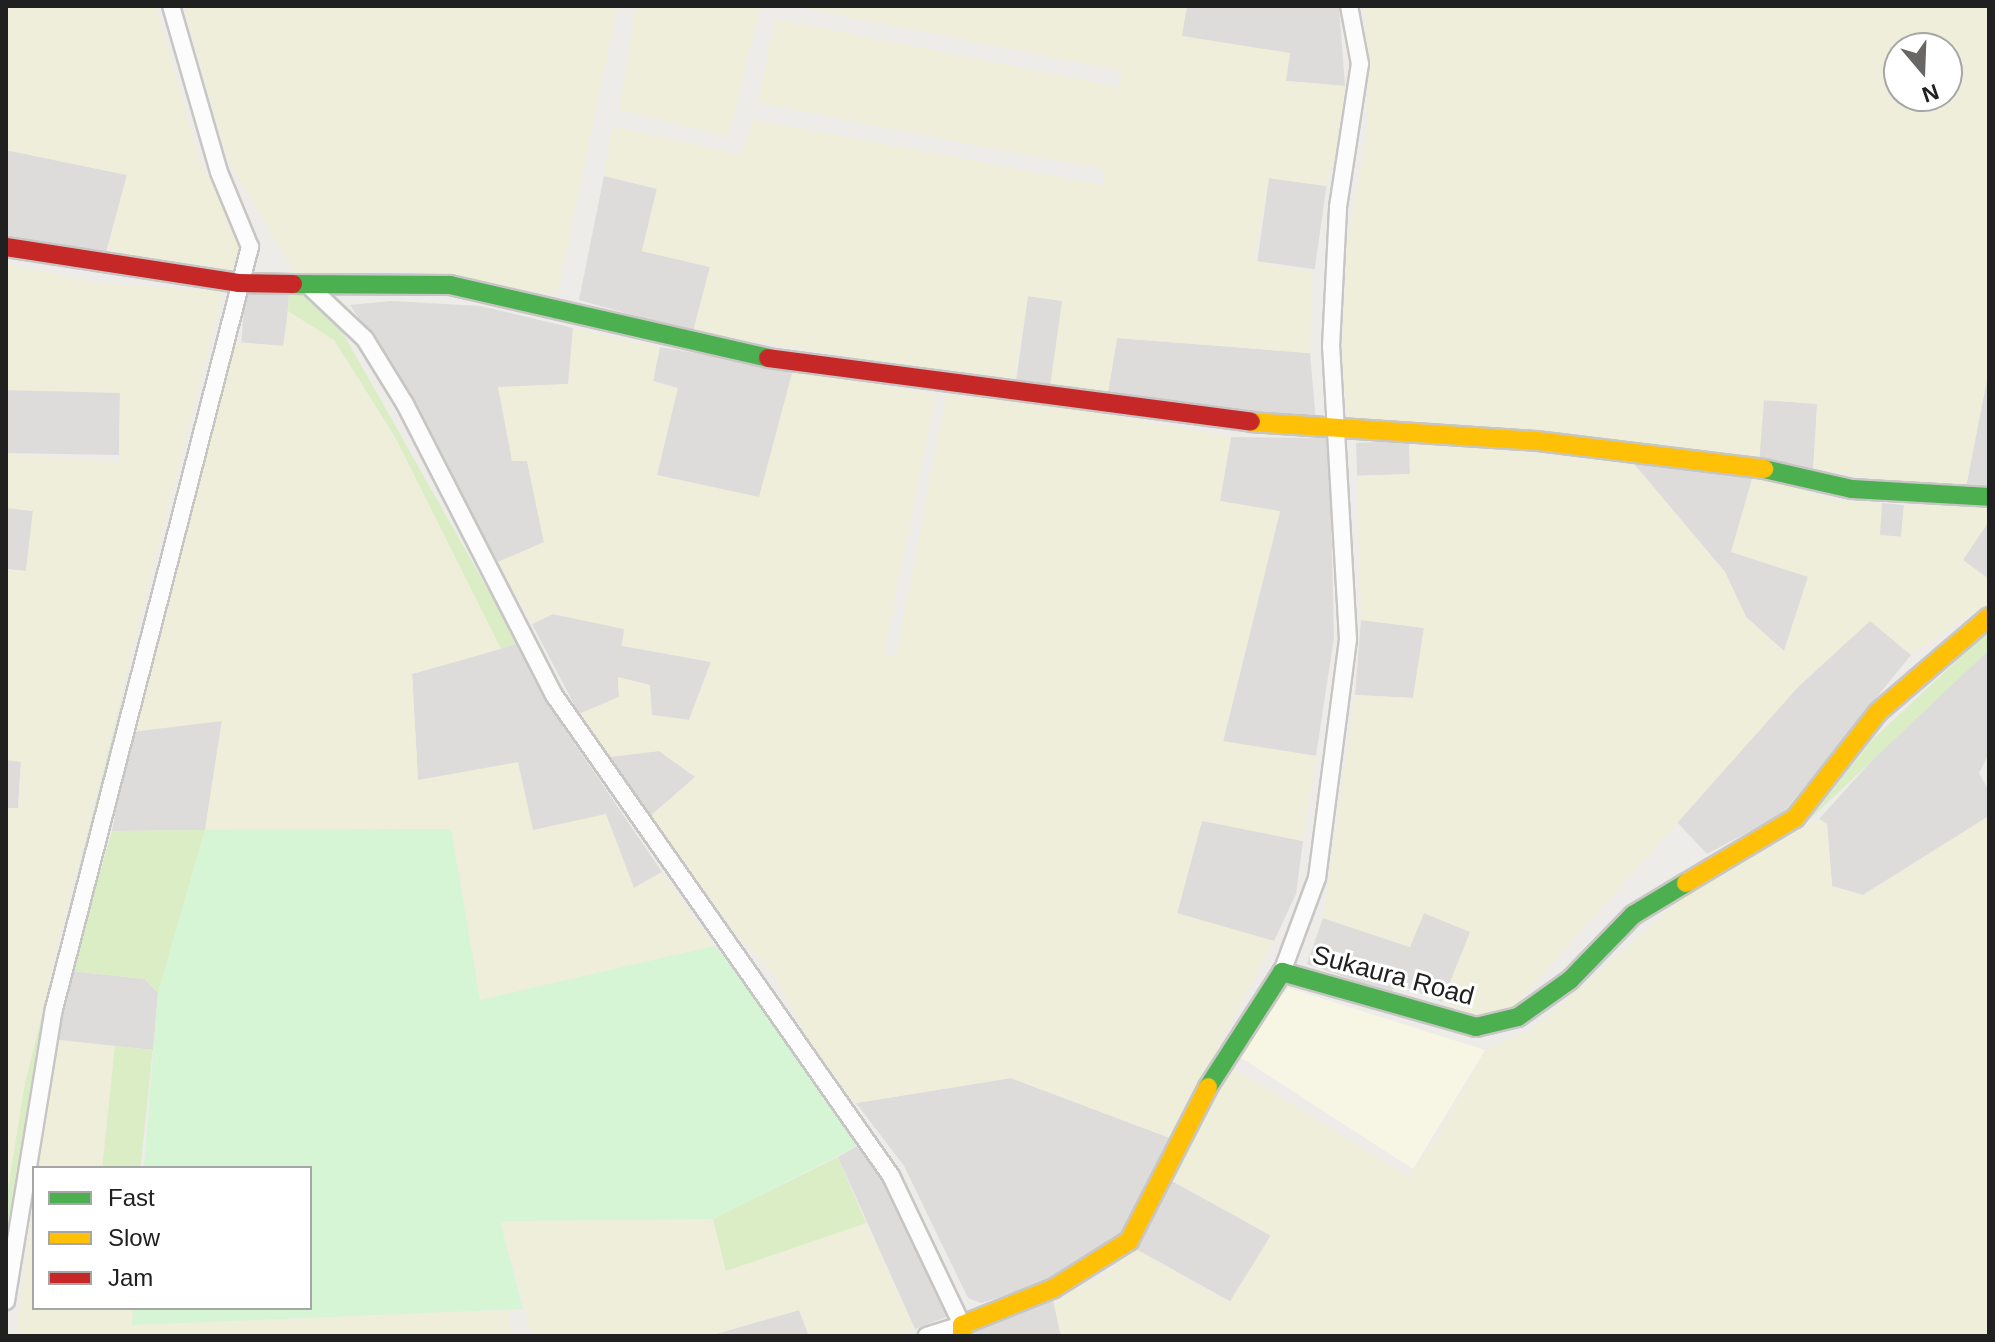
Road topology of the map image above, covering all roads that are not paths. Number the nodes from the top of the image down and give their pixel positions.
1 (171, 6) edge
2 (1349, 6) edge
3 (6, 247) edge
4 (238, 283) junction
5 (312, 289) junction
6 (1338, 430) junction
7 (1989, 497) edge
8 (1989, 617) edge
9 (1282, 972) junction
10 (6, 1301) edge
11 (962, 1330) edge
12 (927, 1336) edge

1 - 4 street
2 - 6 street
3 - 4 street
4 - 5 street
4 - 10 street
5 - 6 street
5 - 11 street
6 - 7 street
6 - 9 street
8 - 9 street, Sukaura Road
9 - 11 street, Sukaura Road
11 - 12 street

